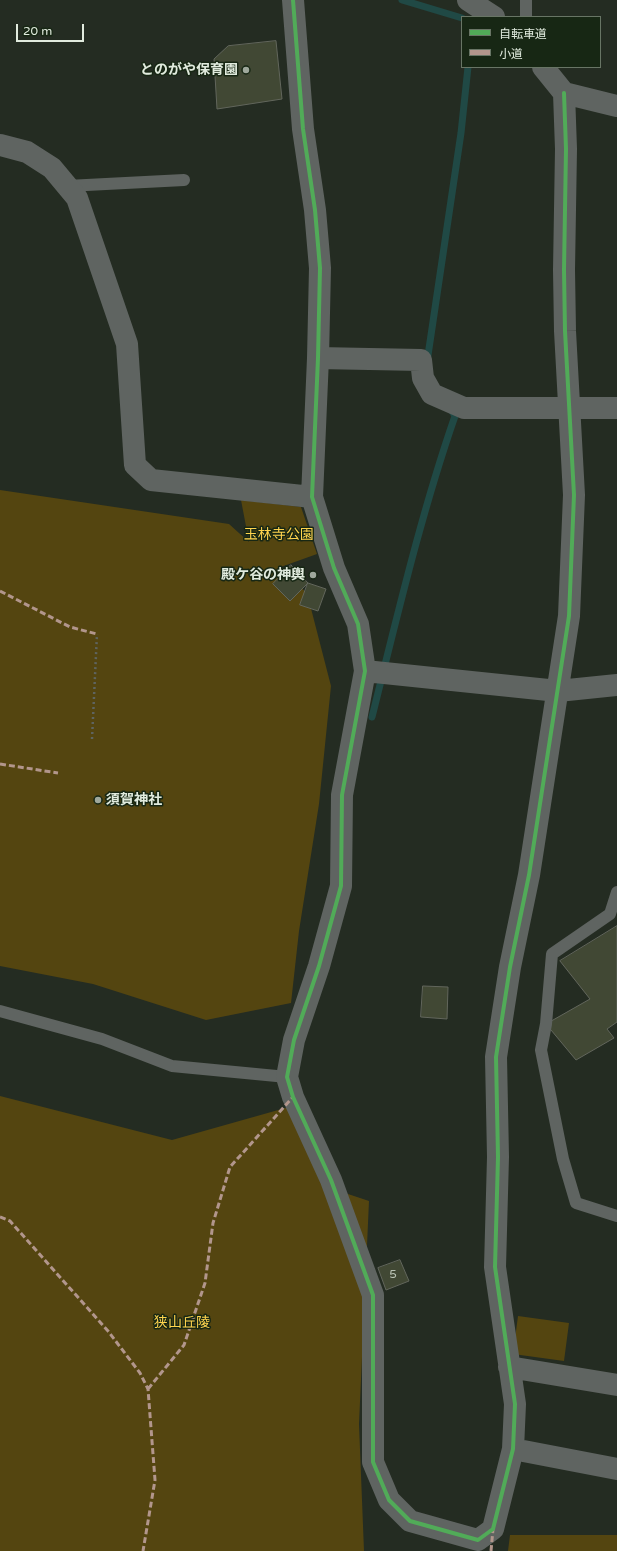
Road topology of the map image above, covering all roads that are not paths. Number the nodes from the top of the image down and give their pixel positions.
1 (293, 0) edge
2 (468, 0) edge
3 (526, 0) edge
4 (492, 16) edge
5 (526, 16) edge
6 (544, 68) edge
7 (564, 93) junction
8 (617, 106) edge
9 (0, 145) edge
10 (184, 180) dead end
11 (67, 186) junction
12 (318, 358) junction
13 (570, 407) junction
14 (617, 408) edge
15 (312, 497) junction
16 (365, 672) junction
17 (617, 685) edge
18 (558, 691) junction
19 (617, 892) edge
20 (0, 1012) edge
21 (287, 1077) junction
22 (617, 1216) edge
23 (509, 1367) junction
24 (617, 1385) edge
25 (513, 1449) junction
26 (617, 1470) edge

1 - 12 street
2 - 4 street
3 - 5 lane
6 - 7 street
7 - 8 street
7 - 13 street
9 - 11 street
10 - 11 lane
11 - 15 street
12 - 13 street
12 - 15 street
13 - 14 street
13 - 18 street
15 - 16 street
16 - 18 street
16 - 21 street
17 - 18 street
18 - 23 street
19 - 22 lane
20 - 21 lane
21 - 25 street
23 - 24 street
23 - 25 street
25 - 26 street

